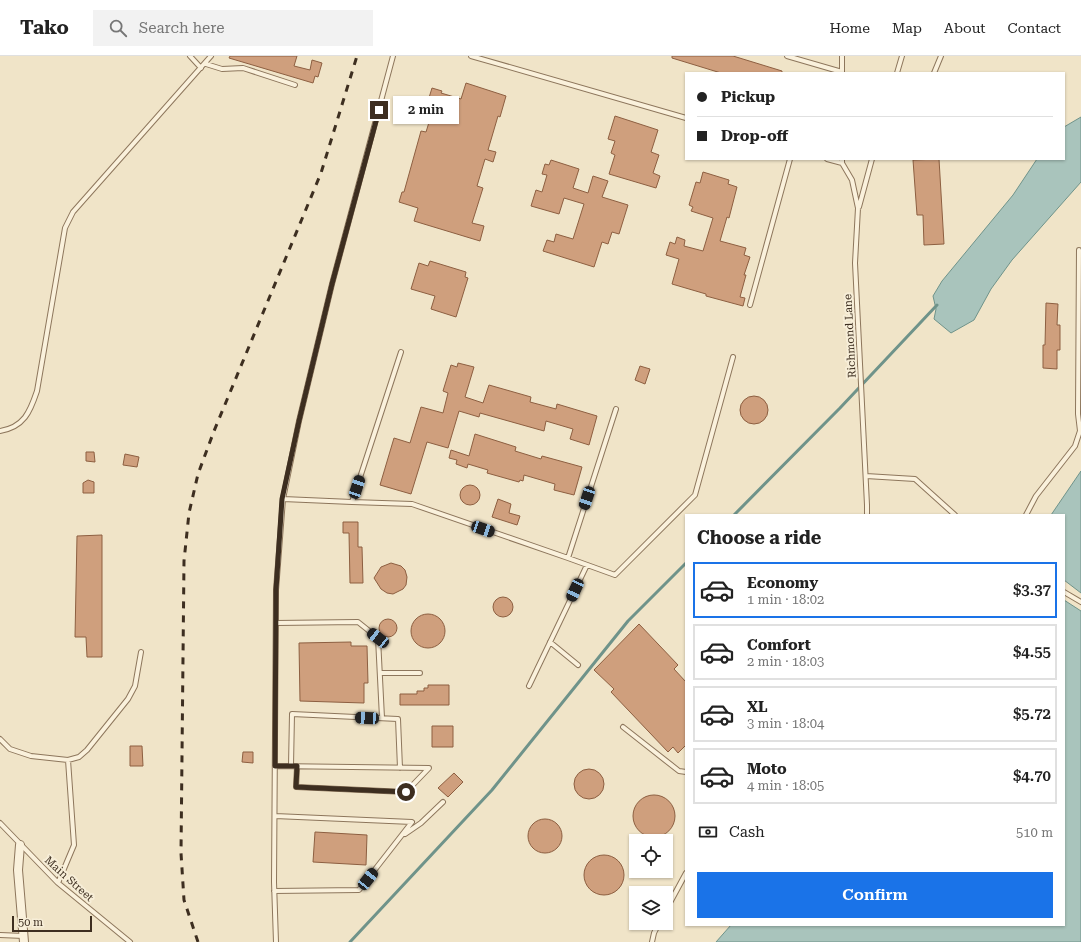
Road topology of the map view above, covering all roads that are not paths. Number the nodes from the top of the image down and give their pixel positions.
1 (190, 56) edge
2 (211, 56) edge
3 (393, 56) edge
4 (471, 56) edge
5 (787, 56) edge
6 (842, 56) edge
7 (902, 56) edge
8 (941, 56) edge
9 (206, 64) junction
10 (201, 68) junction
11 (839, 72) edge
12 (842, 72) edge
13 (897, 72) edge
14 (934, 72) edge
15 (296, 85) dead end
16 (685, 118) edge
17 (790, 160) edge
18 (872, 160) edge
19 (842, 161) edge
20 (858, 208) junction
21 (1079, 250) dead end
22 (750, 305) dead end
23 (401, 352) dead end
24 (733, 357) dead end
25 (616, 409) dead end
26 (0, 431) edge
27 (866, 474) junction
28 (282, 499) junction
29 (352, 502) junction
30 (866, 514) edge
31 (954, 514) edge
32 (1027, 514) edge
33 (568, 558) junction
34 (587, 564) junction
35 (1065, 593) edge
36 (1081, 602) edge
37 (276, 623) junction
38 (550, 642) junction
39 (141, 652) dead end
40 (578, 665) dead end
41 (380, 673) junction
42 (420, 673) dead end
43 (530, 686) dead end
44 (382, 718) junction
45 (623, 727) dead end
46 (0, 739) edge
47 (68, 760) junction
48 (275, 766) junction
49 (291, 766) junction
50 (297, 766) junction
51 (400, 768) junction
52 (685, 772) edge
53 (443, 802) dead end
54 (275, 816) junction
55 (0, 824) edge
56 (401, 837) junction
57 (20, 845) junction
58 (685, 875) edge
59 (58, 883) junction
60 (274, 891) junction
61 (673, 897) edge
62 (656, 930) edge
63 (0, 935) edge
64 (24, 939) edge
65 (130, 942) edge
66 (276, 942) edge
67 (652, 942) edge

1 - 10 lane
2 - 9 lane
3 - 28 lane
4 - 16 lane
5 - 11 lane
6 - 12 lane
7 - 13 lane
8 - 14 lane
9 - 10 lane
9 - 15 lane
10 - 26 lane
17 - 22 lane
18 - 20 lane
19 - 20 lane, Richmond Lane
20 - 27 lane, Richmond Lane
21 - 32 lane
23 - 29 lane
24 - 34 lane
25 - 33 lane
27 - 30 lane, Richmond Lane
27 - 31 lane
28 - 29 lane
28 - 37 lane
29 - 33 lane
33 - 34 lane
34 - 38 lane
35 - 36 lane
37 - 41 lane
37 - 48 lane
38 - 40 lane
38 - 43 lane
39 - 47 lane
41 - 42 lane
41 - 44 lane
44 - 49 lane
44 - 51 lane
45 - 52 lane
46 - 47 lane
47 - 59 lane
48 - 49 lane
48 - 54 lane
49 - 50 lane
50 - 51 lane
50 - 51 lane
53 - 56 lane
54 - 56 lane
54 - 60 lane
55 - 57 lane, Main Street
56 - 60 lane
57 - 59 lane, Main Street
57 - 64 street
58 - 61 lane
59 - 65 lane, Main Street
60 - 66 lane
62 - 67 lane
63 - 64 lane

